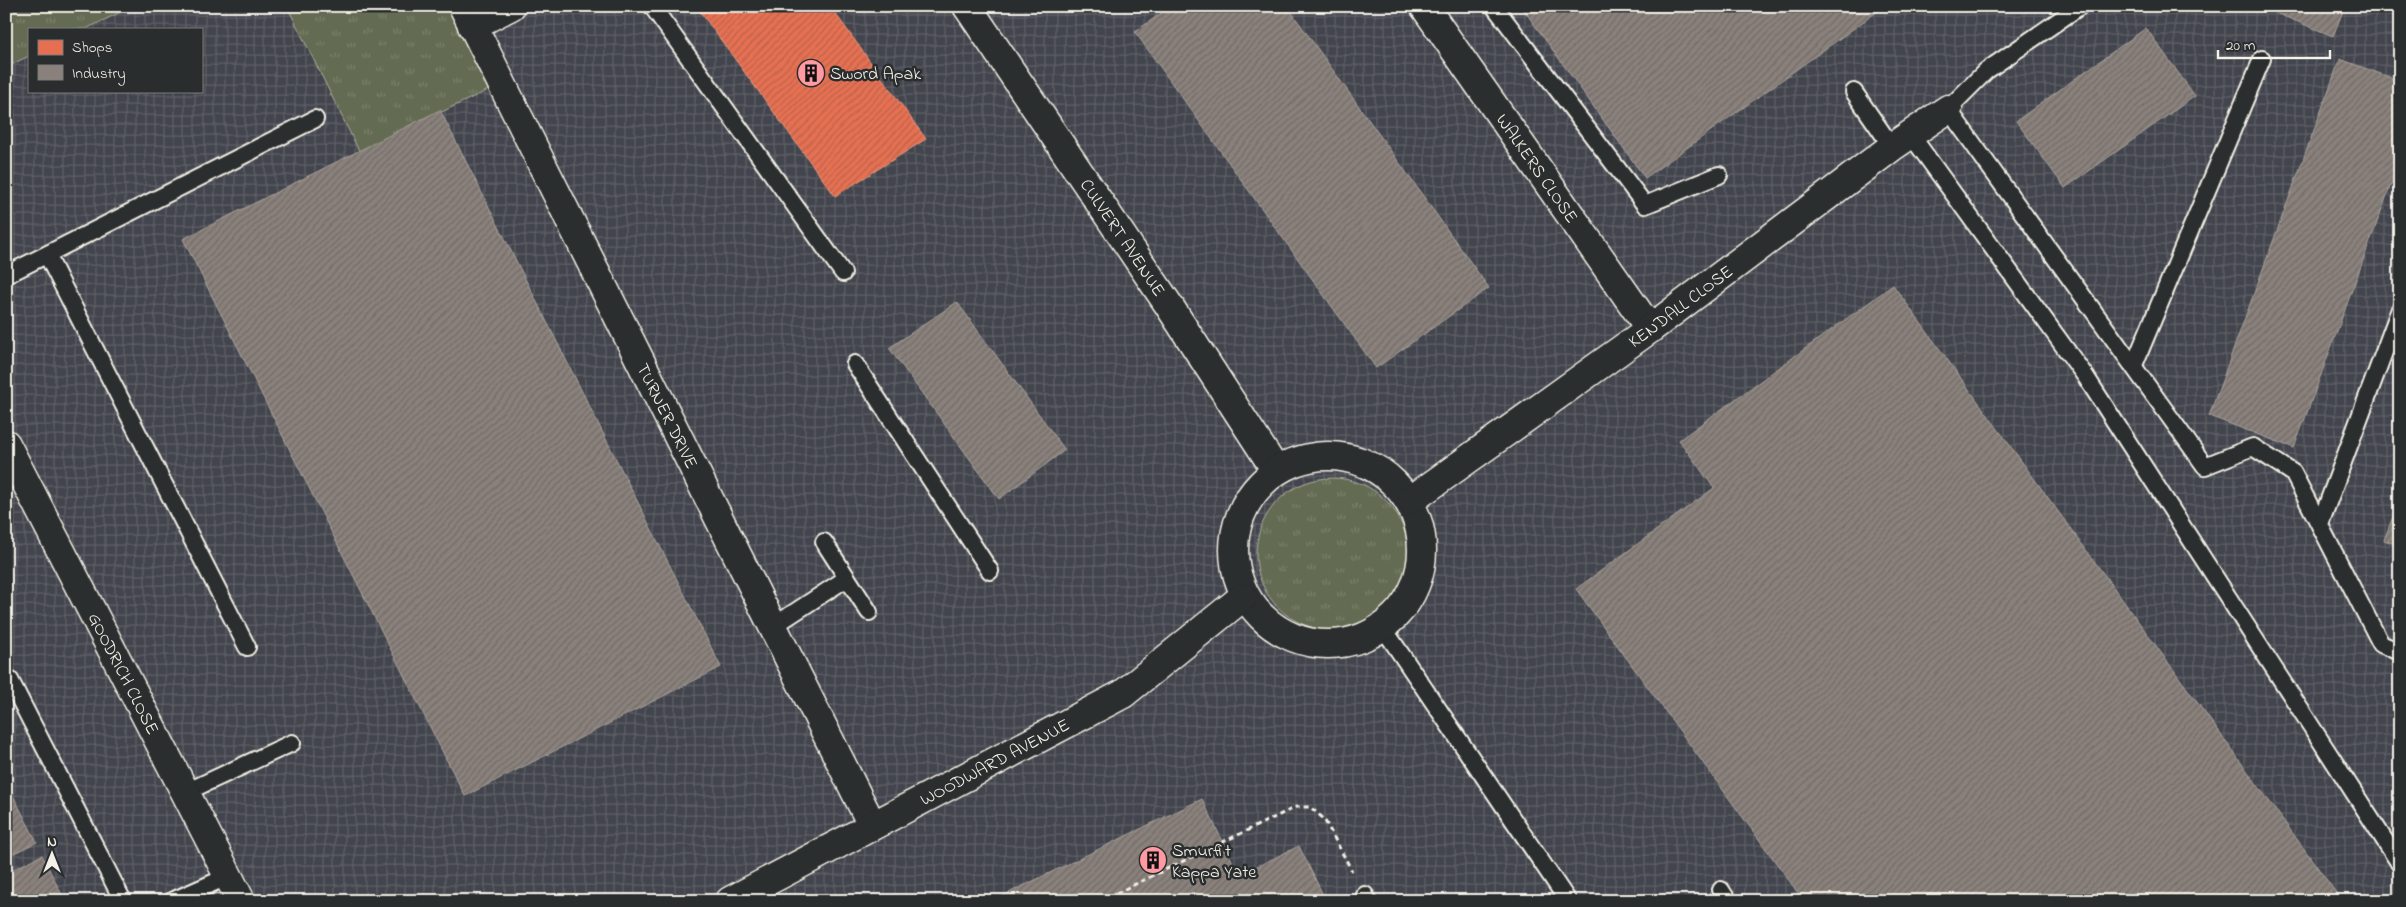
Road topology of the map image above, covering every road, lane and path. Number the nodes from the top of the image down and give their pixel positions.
1 (510, 6) edge
2 (652, 6) edge
3 (967, 6) edge
4 (1424, 6) edge
5 (1494, 6) edge
6 (2080, 6) edge
7 (467, 16) edge
8 (2262, 59) dead end
9 (1854, 92) dead end
10 (1948, 109) junction
11 (315, 119) dead end
12 (1901, 141) junction
13 (1719, 175) dead end
14 (47, 255) junction
15 (843, 273) dead end
16 (6, 275) edge
17 (2400, 309) edge
18 (1650, 329) junction
19 (855, 364) dead end
20 (2134, 365) junction
21 (6, 444) edge
22 (1275, 469) junction
23 (1411, 500) junction
24 (2320, 524) junction
25 (824, 542) dead end
26 (990, 572) dead end
27 (847, 578) junction
28 (1243, 597) junction
29 (869, 612) dead end
30 (772, 627) junction
31 (1384, 629) junction
32 (247, 646) dead end
33 (2400, 652) edge
34 (10, 680) dead end
35 (292, 744) dead end
36 (186, 792) junction
37 (872, 825) junction
38 (2400, 864) edge
39 (229, 876) junction
40 (1366, 898) edge
41 (123, 901) edge
42 (172, 901) edge
43 (241, 901) edge
44 (730, 901) edge
45 (1100, 901) edge
46 (1568, 901) edge

1 - 7 street
2 - 15 lane
3 - 22 street, CULVERT AVENUE
4 - 18 street, WALKERS CLOSE
5 - 13 lane
6 - 10 lane
7 - 30 street, TURNER DRIVE
8 - 20 lane
9 - 12 lane
10 - 12 street, KENDALL CLOSE
10 - 20 lane
11 - 14 lane
12 - 18 street, KENDALL CLOSE
12 - 38 lane
14 - 16 lane
14 - 32 lane
17 - 24 lane
18 - 23 street, KENDALL CLOSE
19 - 26 lane
20 - 24 lane
21 - 36 street, GOODRICH CLOSE
22 - 23 street
22 - 28 street
23 - 31 street
24 - 33 lane
25 - 27 lane
27 - 29 lane
27 - 30 lane
28 - 31 street
28 - 37 street, WOODWARD AVENUE
30 - 37 street, TURNER DRIVE
31 - 46 lane
34 - 41 lane
35 - 36 lane
36 - 39 street, GOODRICH CLOSE
37 - 44 street, WOODWARD AVENUE
39 - 42 lane
39 - 43 street, GOODRICH CLOSE
40 - 45 path

